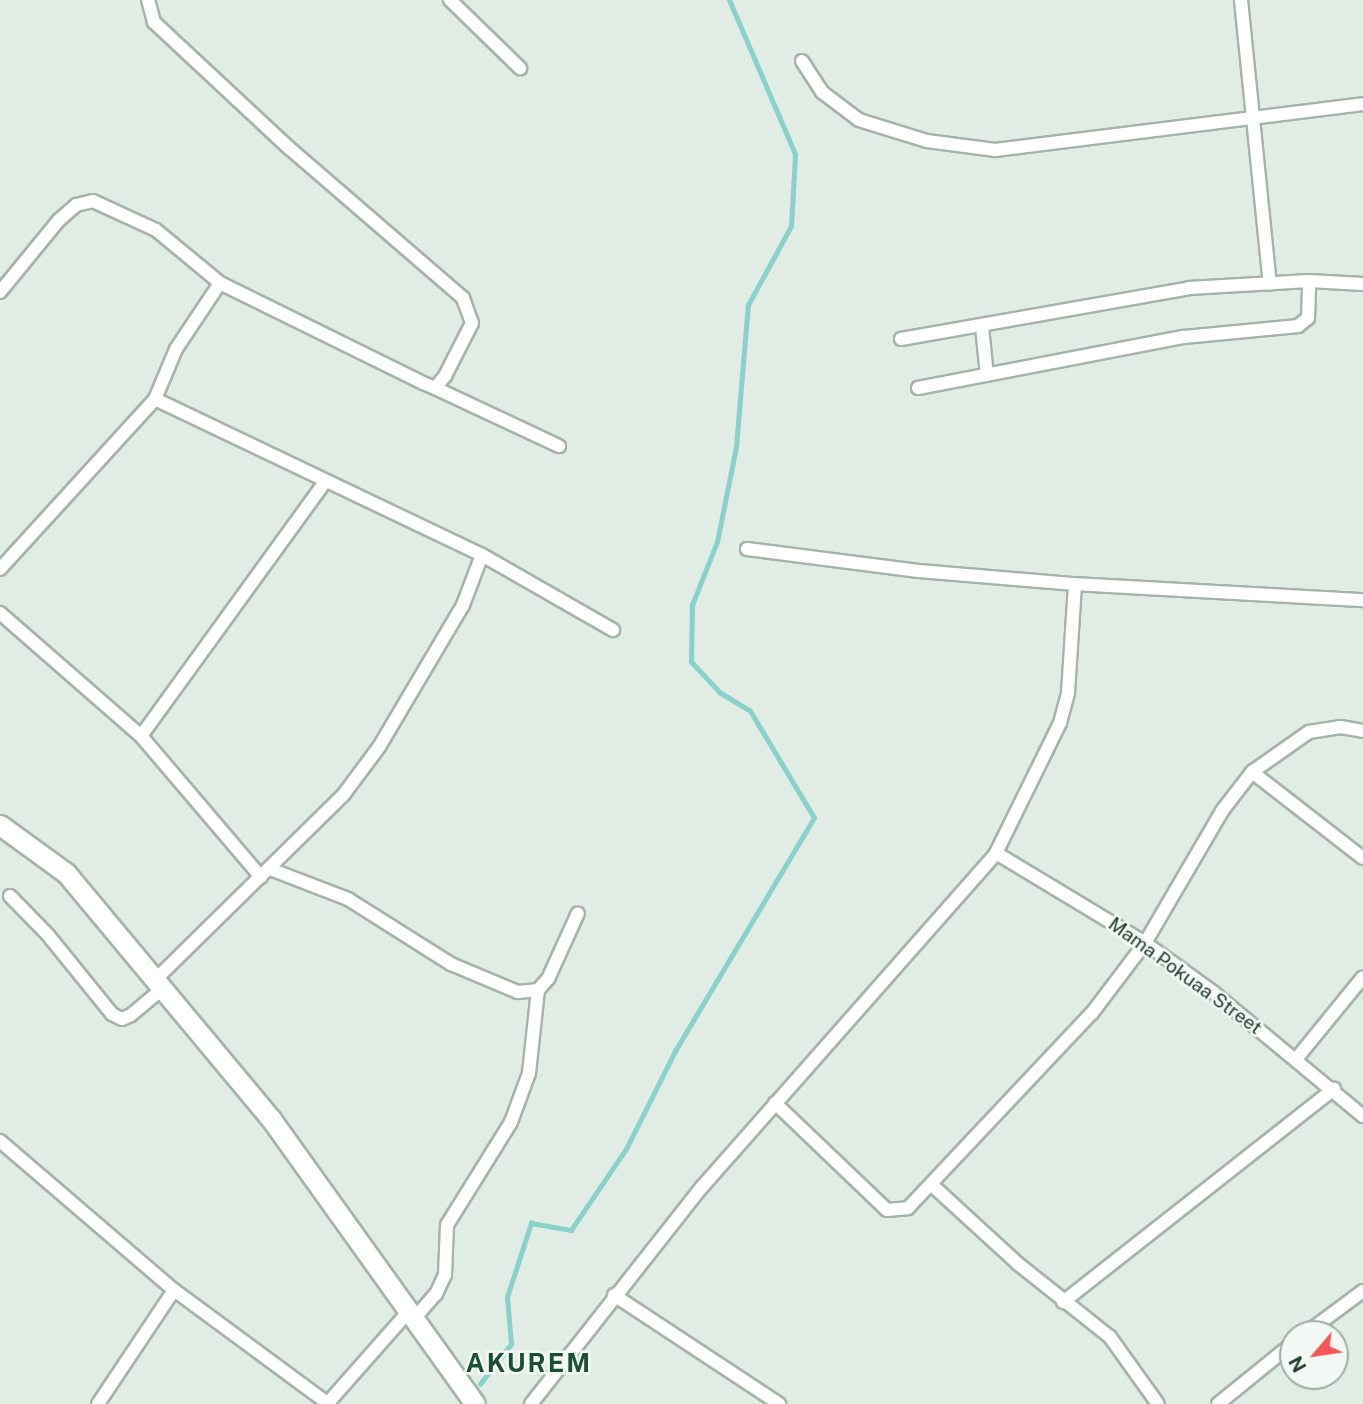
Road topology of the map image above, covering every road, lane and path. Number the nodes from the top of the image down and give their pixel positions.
1 (148, 0) edge
2 (450, 0) edge
3 (1241, 0) edge
4 (802, 61) dead end
5 (520, 68) dead end
6 (1363, 104) edge
7 (1256, 119) junction
8 (1309, 281) junction
9 (220, 283) junction
10 (1270, 284) junction
11 (1363, 284) edge
12 (0, 292) edge
13 (982, 327) junction
14 (901, 339) dead end
15 (987, 374) junction
16 (435, 388) junction
17 (918, 388) dead end
18 (155, 399) junction
19 (559, 446) dead end
20 (325, 482) junction
21 (747, 549) dead end
22 (482, 555) junction
23 (0, 569) edge
24 (1075, 584) junction
25 (1363, 600) edge
26 (0, 613) edge
27 (613, 631) dead end
28 (1363, 731) edge
29 (141, 736) junction
30 (1252, 772) junction
31 (0, 825) edge
32 (996, 853) junction
33 (1363, 858) edge
34 (265, 873) junction
35 (10, 896) dead end
36 (578, 912) dead end
37 (1145, 943) junction
38 (1363, 977) edge
39 (158, 984) junction
40 (538, 990) junction
41 (1297, 1058) junction
42 (1334, 1089) junction
43 (775, 1103) junction
44 (1363, 1116) edge
45 (0, 1141) edge
46 (932, 1185) junction
47 (174, 1290) junction
48 (1363, 1291) edge
49 (614, 1295) junction
50 (1063, 1302) junction
51 (410, 1316) junction
52 (1324, 1320) edge
53 (1279, 1354) edge
54 (98, 1404) edge
55 (327, 1404) edge
56 (475, 1404) edge
57 (531, 1404) edge
58 (779, 1404) edge
59 (1158, 1404) edge
60 (1218, 1404) edge

1 - 16 street
2 - 5 street
3 - 7 street
4 - 7 street
6 - 7 street
7 - 10 street
8 - 10 street
8 - 11 street
8 - 15 street
9 - 12 street
9 - 16 street
9 - 18 street
10 - 13 street
13 - 14 street
13 - 15 street
15 - 17 street
16 - 19 street
18 - 20 street
18 - 23 street
20 - 22 street
20 - 29 street
21 - 24 street
22 - 27 street
22 - 34 street
24 - 25 street
24 - 32 street
26 - 29 street
28 - 30 street
29 - 34 street
30 - 33 street
30 - 37 street
31 - 39 street
32 - 37 street, Mama Pokuaa Street
32 - 43 street
34 - 39 street
34 - 40 street
35 - 39 street
36 - 40 street
37 - 41 street, Mama Pokuaa Street
37 - 46 street
38 - 41 street
39 - 51 street
40 - 51 street
41 - 42 street, Mama Pokuaa Street
42 - 44 street, Mama Pokuaa Street
42 - 50 street
43 - 46 street
43 - 49 street
45 - 47 street
46 - 50 street
47 - 54 street
47 - 55 street
48 - 52 street
49 - 57 street
49 - 58 street
50 - 59 street
51 - 55 street
51 - 56 street
53 - 60 street

